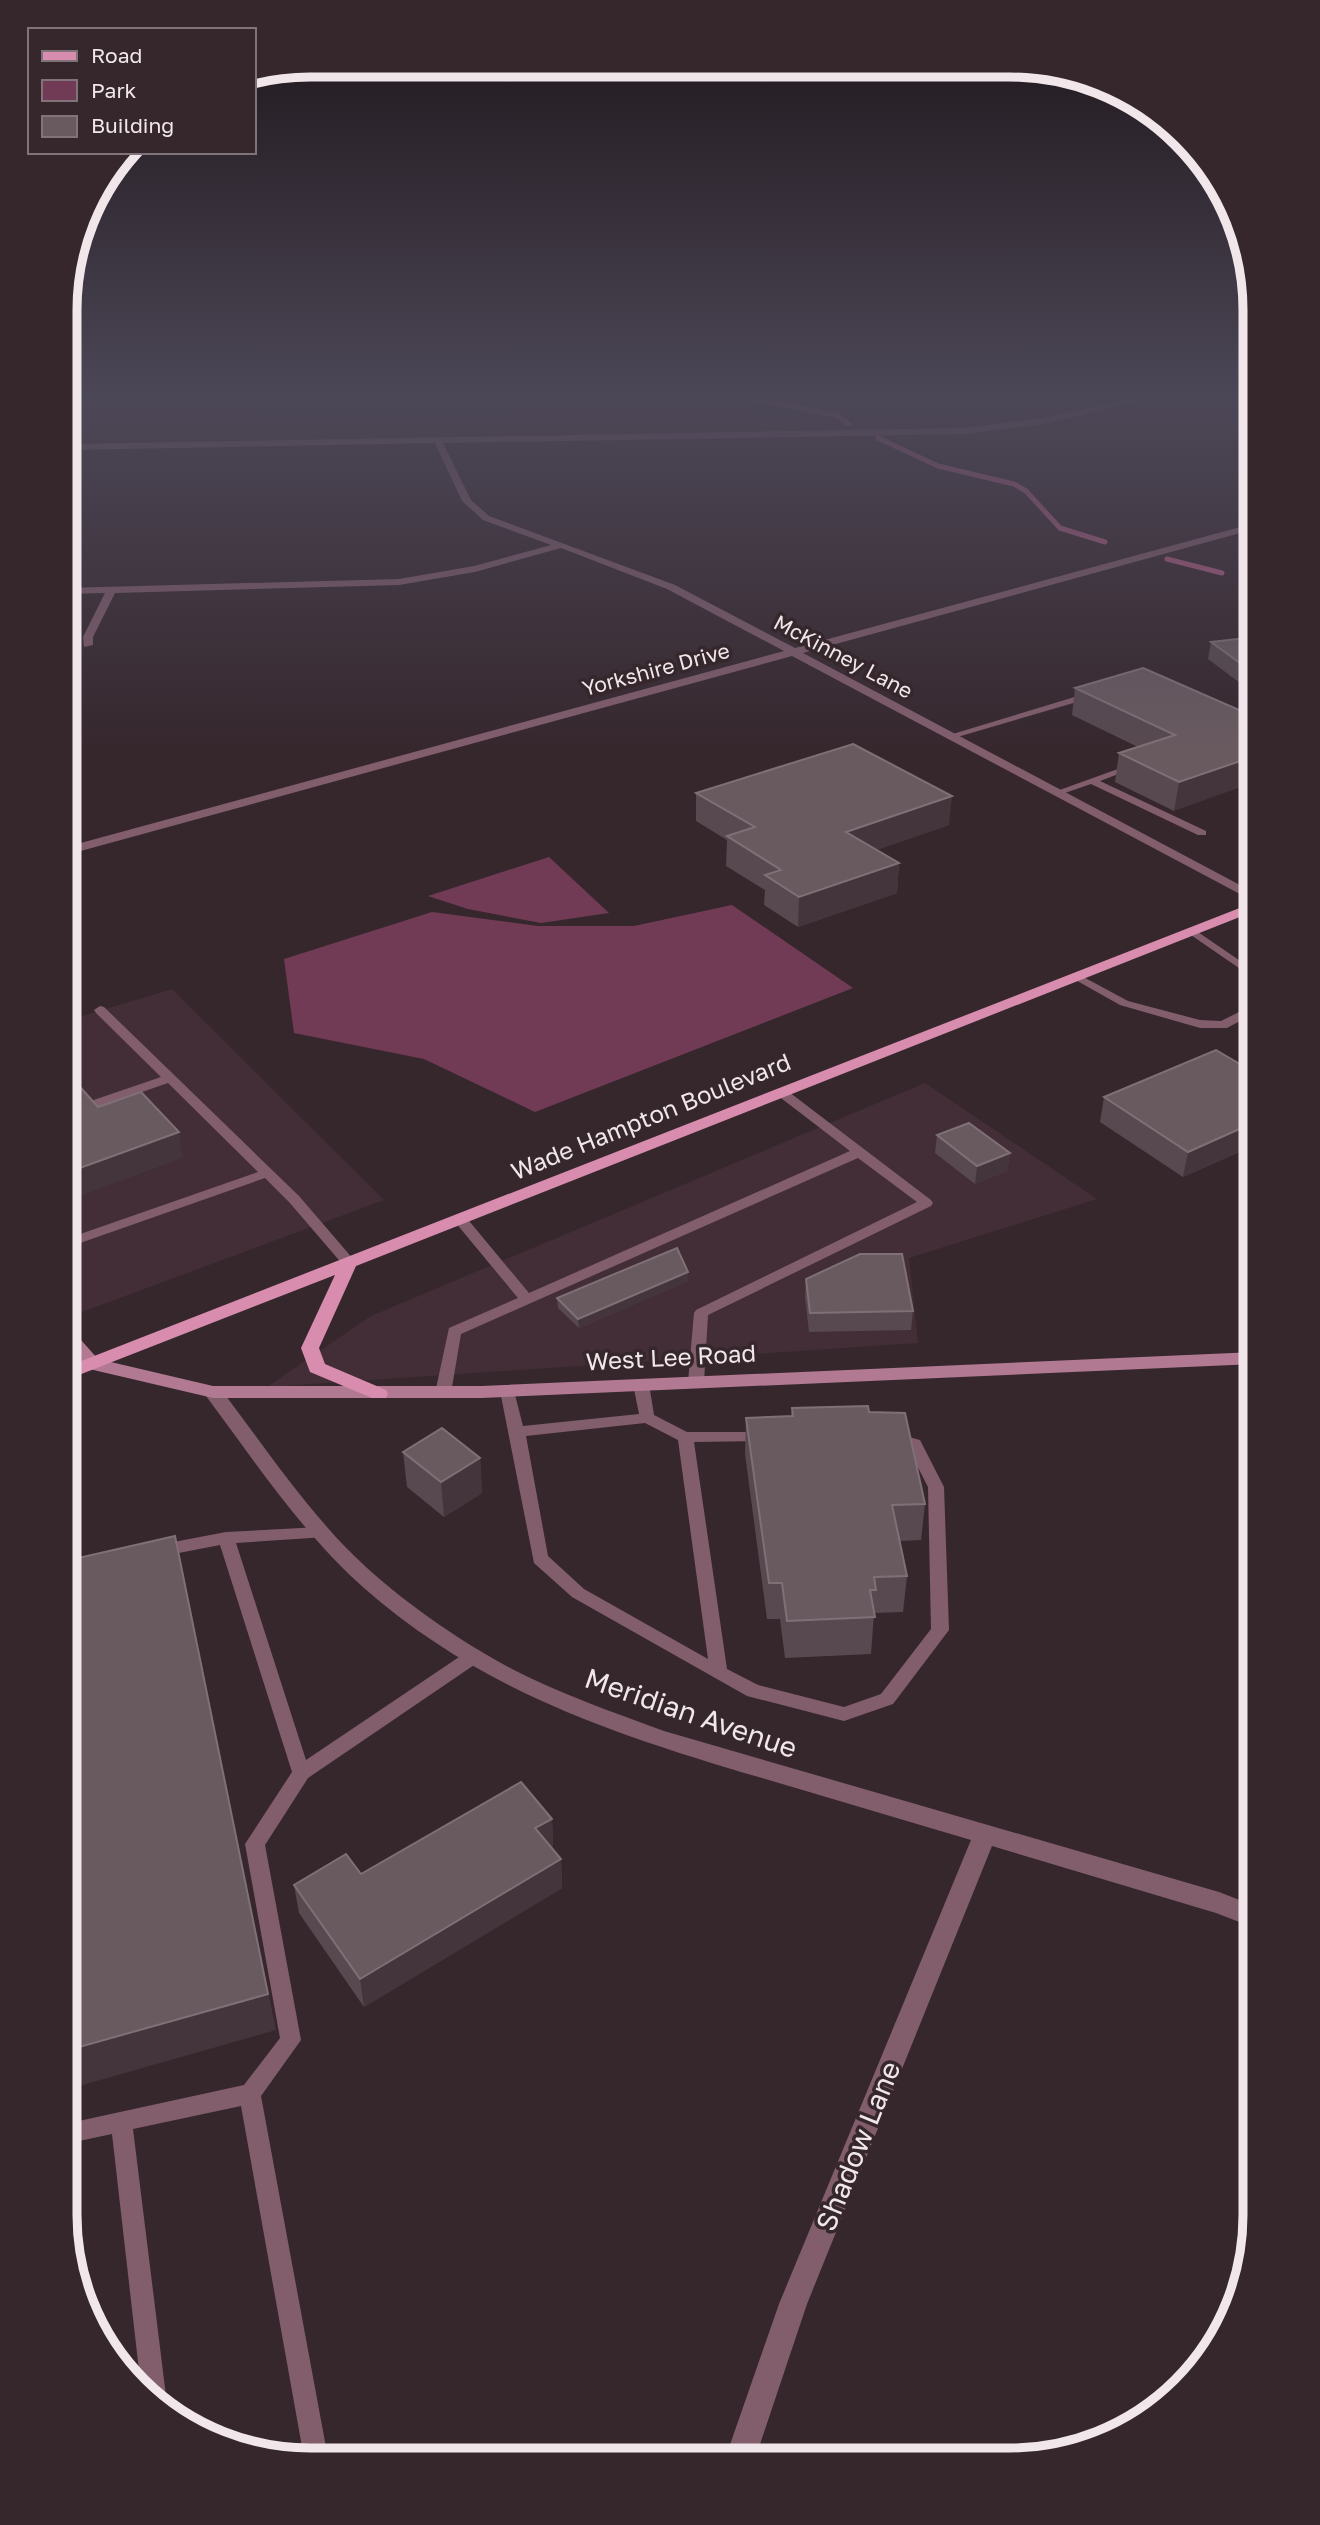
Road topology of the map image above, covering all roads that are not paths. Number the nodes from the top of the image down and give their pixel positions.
1 (487, 517) edge
2 (1243, 529) edge
3 (561, 545) junction
4 (111, 591) junction
5 (77, 592) edge
6 (88, 645) dead end
7 (793, 653) junction
8 (1099, 692) edge
9 (951, 736) junction
10 (1132, 767) edge
11 (1092, 781) junction
12 (1059, 792) junction
13 (1202, 832) dead end
14 (77, 848) edge
15 (1243, 892) edge
16 (1243, 911) edge
17 (1192, 931) junction
18 (1243, 967) edge
19 (1076, 976) junction
20 (100, 1010) dead end
21 (1243, 1014) edge
22 (169, 1078) junction
23 (781, 1093) junction
24 (86, 1107) edge
25 (860, 1152) junction
26 (267, 1173) junction
27 (460, 1219) junction
28 (77, 1240) edge
29 (349, 1263) junction
30 (527, 1299) junction
31 (77, 1347) edge
32 (1243, 1359) edge
33 (92, 1364) junction
34 (77, 1370) edge
35 (696, 1382) junction
36 (641, 1384) junction
37 (213, 1391) junction
38 (508, 1391) junction
39 (443, 1392) junction
40 (379, 1394) junction
41 (647, 1418) junction
42 (517, 1432) junction
43 (877, 1434) edge
44 (780, 1435) edge
45 (685, 1437) junction
46 (320, 1533) junction
47 (226, 1538) junction
48 (146, 1553) edge
49 (474, 1656) junction
50 (719, 1673) junction
51 (302, 1773) junction
52 (984, 1836) junction
53 (1243, 1912) edge
54 (250, 2094) junction
55 (121, 2122) junction
56 (77, 2131) edge
57 (153, 2387) edge
58 (314, 2448) edge
59 (744, 2448) edge

1 - 3 street, McKinney Lane
2 - 7 street, Yorkshire Drive
3 - 4 street
3 - 7 street, McKinney Lane
4 - 5 street
4 - 6 street
7 - 9 street, McKinney Lane
7 - 14 street, Yorkshire Drive
8 - 9 lane
9 - 12 street, McKinney Lane
10 - 11 lane
11 - 12 lane
11 - 13 lane
12 - 15 street, McKinney Lane
16 - 17 main road, Wade Hampton Boulevard
17 - 18 lane
17 - 19 main road, Wade Hampton Boulevard
19 - 21 lane
19 - 23 main road, Wade Hampton Boulevard
20 - 22 lane
22 - 24 lane
22 - 26 lane
23 - 25 lane
23 - 27 main road, Wade Hampton Boulevard
25 - 30 lane
25 - 35 lane
26 - 28 lane
26 - 29 lane
27 - 29 main road, Wade Hampton Boulevard
27 - 30 lane
29 - 33 main road, Wade Hampton Boulevard
29 - 40 main road
30 - 39 lane
31 - 33 street
32 - 35 street, West Lee Road
33 - 34 main road, Wade Hampton Boulevard
33 - 37 street, West Lee Road
35 - 36 street, West Lee Road
36 - 38 street, West Lee Road
36 - 41 lane
37 - 40 street, West Lee Road
37 - 46 street, Meridian Avenue
38 - 39 street, West Lee Road
38 - 42 lane
39 - 40 street, West Lee Road
41 - 42 lane
41 - 45 lane
42 - 50 lane
43 - 50 lane
44 - 45 lane
45 - 50 lane
46 - 47 lane
46 - 49 street, Meridian Avenue
47 - 48 lane
47 - 51 lane
49 - 51 lane
49 - 52 street, Meridian Avenue
51 - 54 lane
52 - 53 street, Meridian Avenue
52 - 59 street, Shadow Lane
54 - 55 lane
54 - 58 lane
55 - 56 lane
55 - 57 lane

